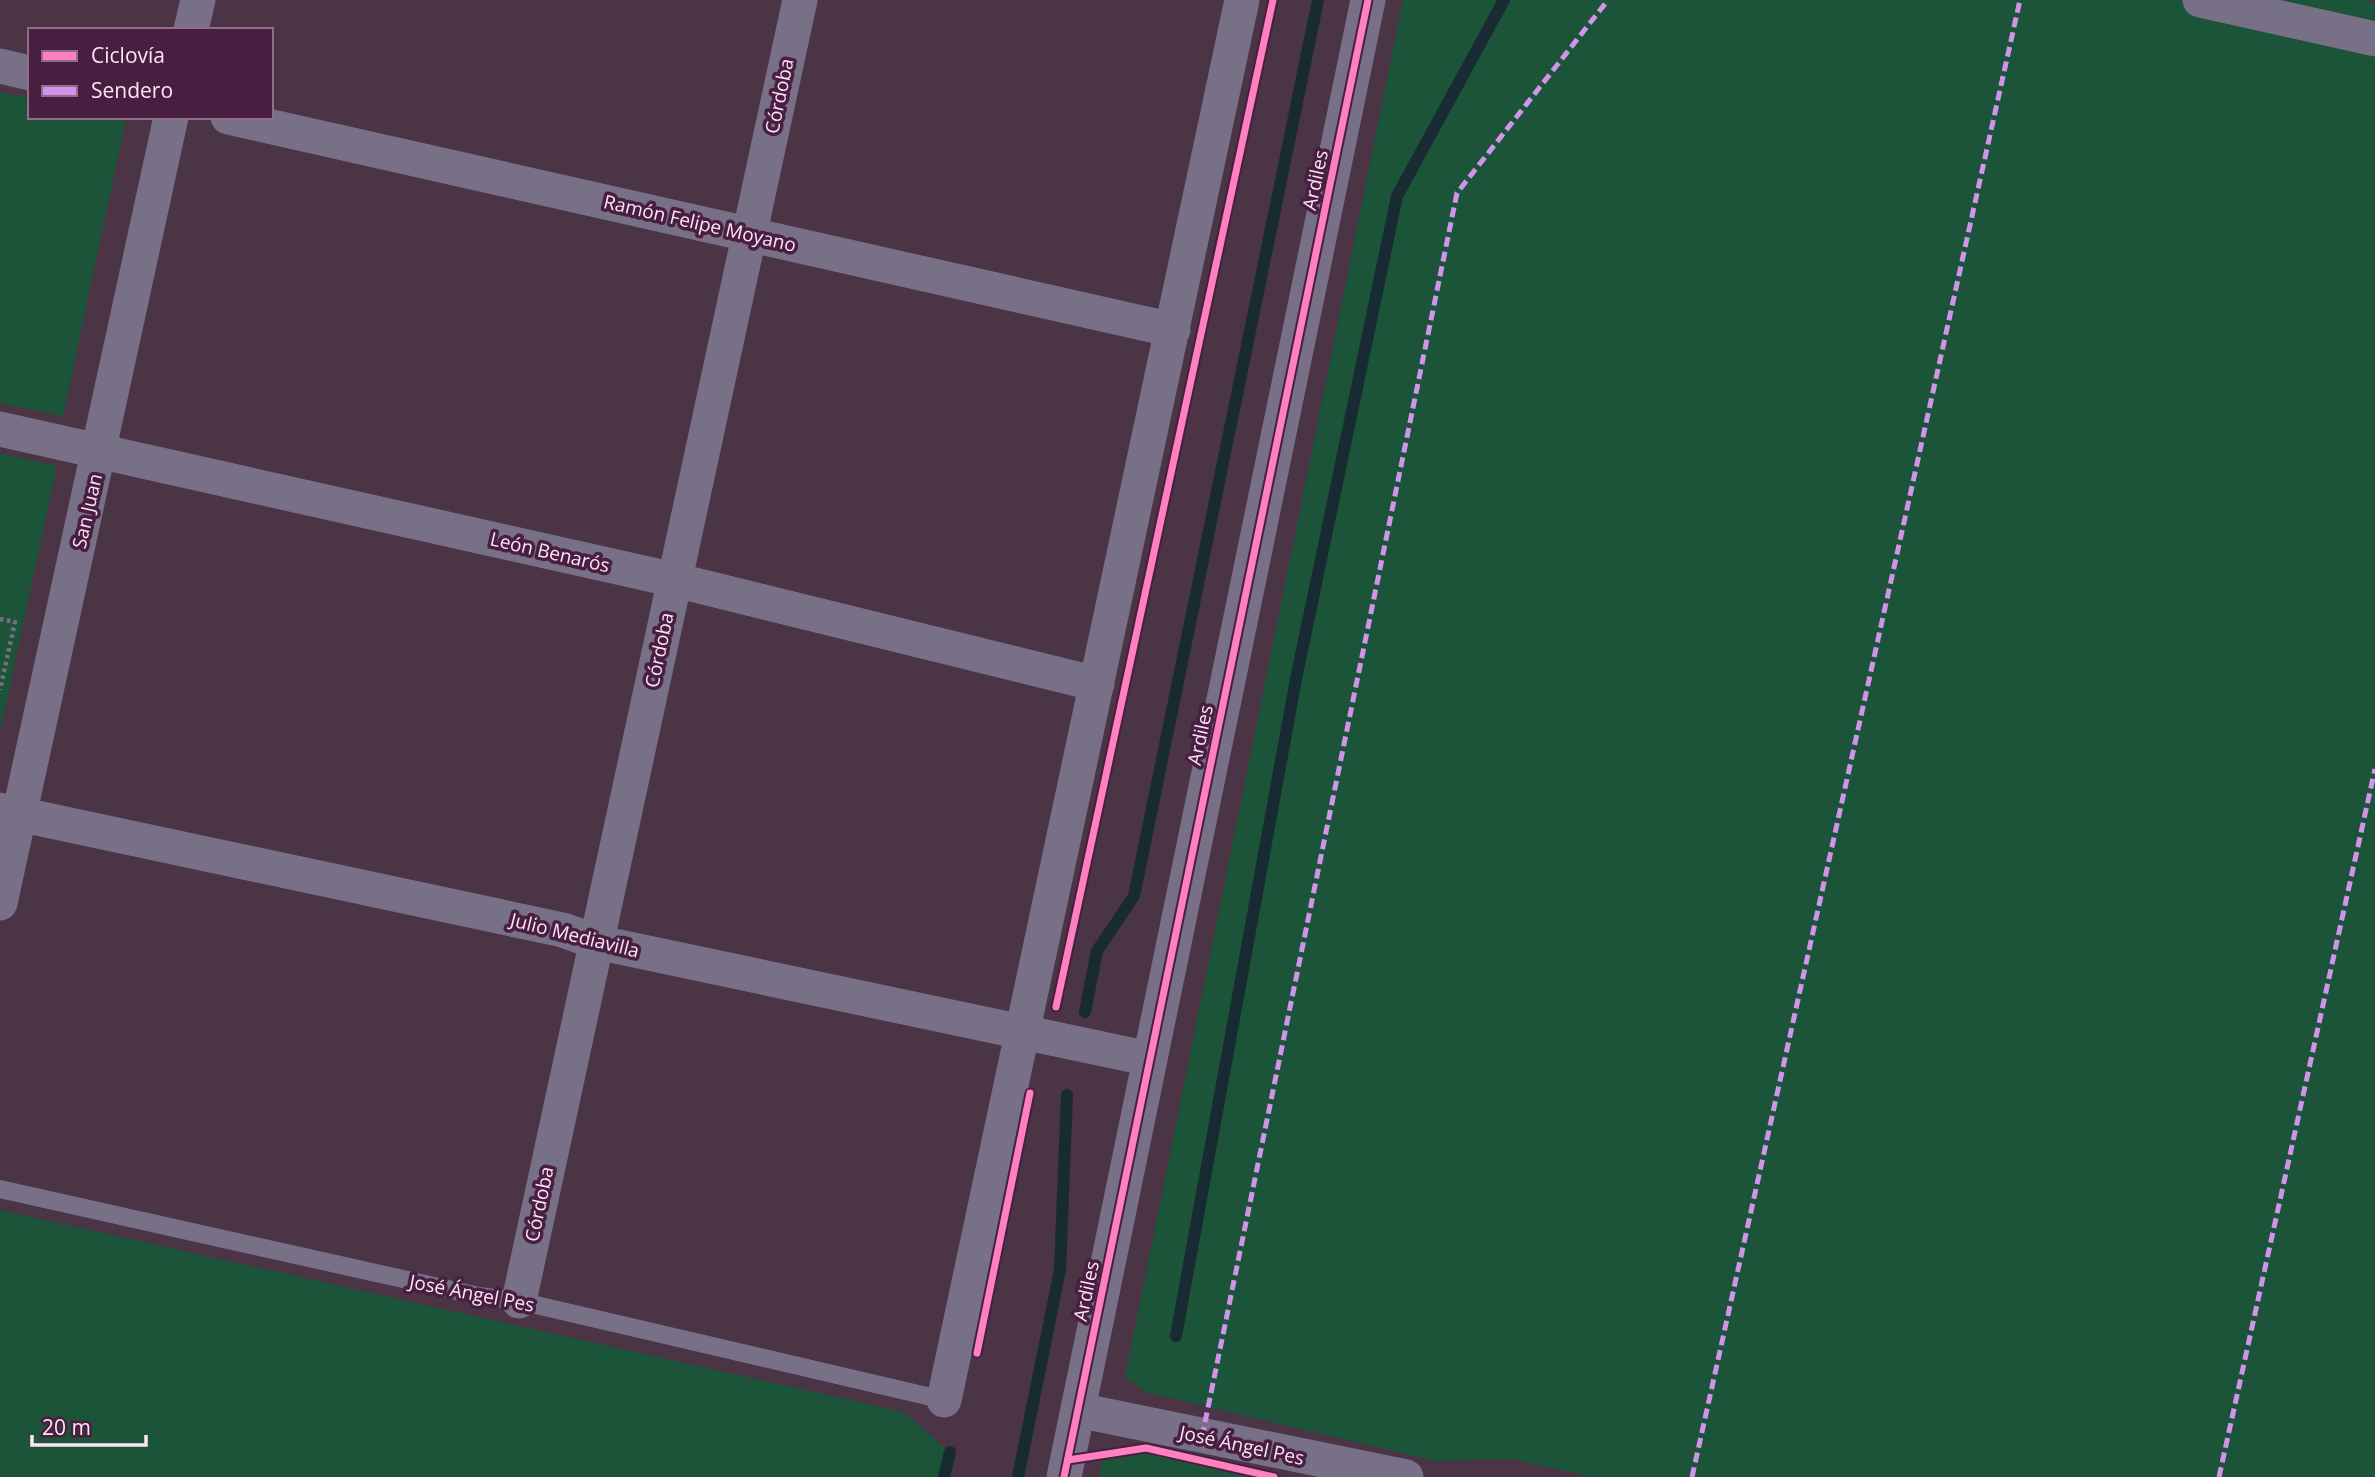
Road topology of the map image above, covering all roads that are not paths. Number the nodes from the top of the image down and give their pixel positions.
1 (198, 0) edge
2 (800, 0) edge
3 (1242, 0) edge
4 (1368, 0) edge
5 (2200, 0) edge
6 (191, 28) edge
7 (2375, 39) edge
8 (0, 66) edge
9 (28, 73) edge
10 (172, 119) edge
11 (237, 119) edge
12 (749, 234) junction
13 (1173, 330) junction
14 (0, 429) edge
15 (100, 450) junction
16 (675, 580) junction
17 (1097, 684) junction
18 (9, 812) edge
19 (0, 903) edge
20 (596, 943) junction
21 (1022, 1032) junction
22 (1150, 1059) junction
23 (0, 1189) edge
24 (519, 1301) junction
25 (944, 1400) joint
26 (1078, 1410) junction
27 (1064, 1477) edge
28 (1406, 1477) edge

1 - 6 street
2 - 12 street, Córdoba
3 - 13 street
4 - 22 street, Ardiles
5 - 7 street
8 - 9 street
10 - 15 street, San Juan
11 - 12 street, Ramón Felipe Moyano
12 - 13 street, Ramón Felipe Moyano
12 - 16 street, Córdoba
13 - 17 street
14 - 15 street, León Benarós
15 - 16 street, León Benarós
15 - 18 street, San Juan
16 - 17 street, León Benarós
16 - 20 street, Córdoba
17 - 21 street
18 - 19 street, San Juan
18 - 20 street, Julio Mediavilla
20 - 21 street, Julio Mediavilla
20 - 24 street, Córdoba
21 - 22 street, Julio Mediavilla
21 - 25 street
22 - 26 street, Ardiles
23 - 24 lane, José Ángel Pes
24 - 25 lane, José Ángel Pes
26 - 27 street, Ardiles
26 - 28 street, José Ángel Pes

